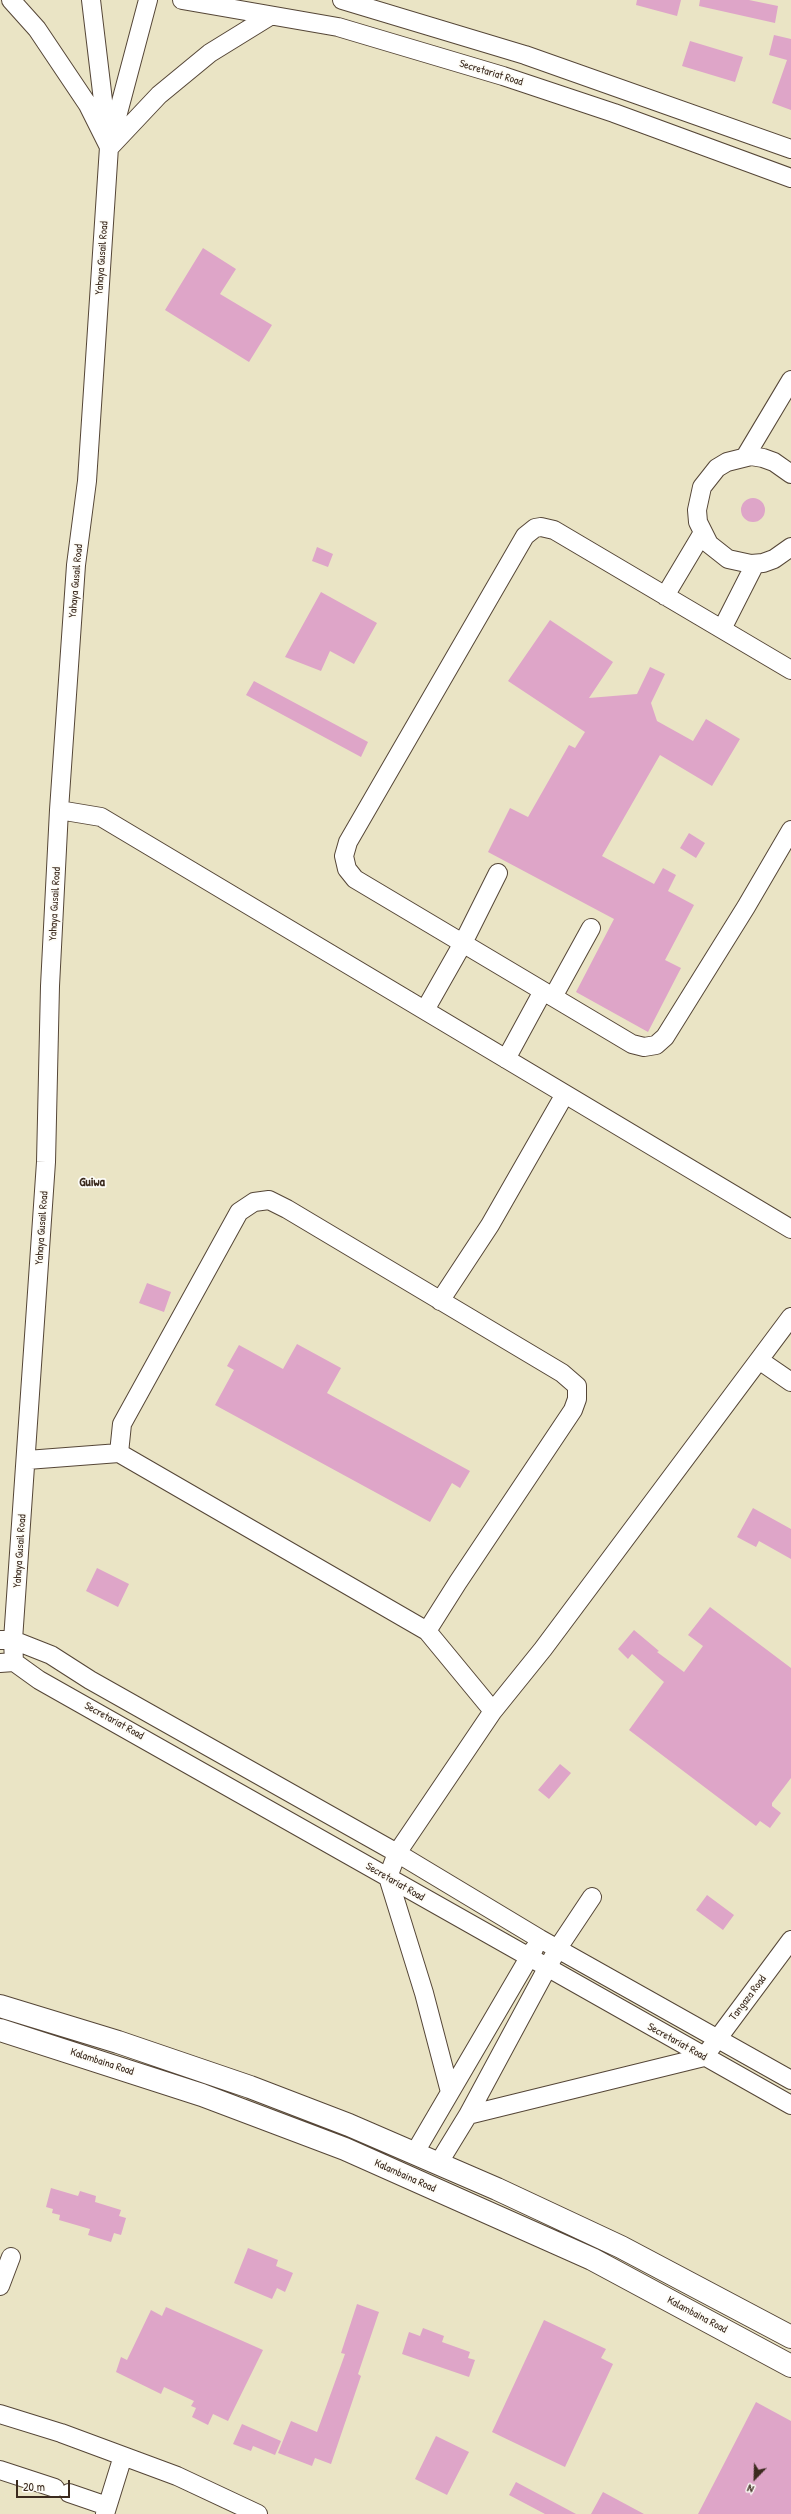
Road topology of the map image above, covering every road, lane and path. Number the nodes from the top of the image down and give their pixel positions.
1 (11, 0) edge
2 (91, 0) edge
3 (148, 0) edge
4 (182, 0) edge
5 (342, 0) edge
6 (270, 16) junction
7 (109, 147) junction
8 (791, 149) edge
9 (791, 178) edge
10 (791, 380) edge
11 (745, 457) junction
12 (791, 474) edge
13 (702, 534) junction
14 (791, 547) edge
15 (755, 564) junction
16 (665, 596) junction
17 (722, 629) junction
18 (791, 670) edge
19 (59, 810) junction
20 (791, 830) edge
21 (498, 873) dead end
22 (591, 928) dead end
23 (463, 943) junction
24 (548, 994) junction
25 (425, 1010) junction
26 (506, 1059) junction
27 (565, 1094) junction
28 (791, 1229) edge
29 (440, 1301) junction
30 (791, 1317) edge
31 (759, 1360) junction
32 (791, 1382) edge
33 (120, 1453) junction
34 (27, 1460) junction
35 (427, 1631) junction
36 (6, 1640) edge
37 (7, 1662) edge
38 (493, 1711) junction
39 (397, 1853) junction
40 (388, 1877) junction
41 (592, 1897) dead end
42 (540, 1939) junction
43 (791, 1940) edge
44 (558, 1948) junction
45 (529, 1959) junction
46 (548, 1969) junction
47 (0, 2006) edge
48 (0, 2030) edge
49 (718, 2038) junction
50 (704, 2056) junction
51 (791, 2080) edge
52 (450, 2092) junction
53 (791, 2105) edge
54 (468, 2115) junction
55 (414, 2154) junction
56 (438, 2164) junction
57 (11, 2257) dead end
58 (0, 2286) edge
59 (791, 2337) edge
60 (791, 2366) edge
61 (0, 2414) edge
62 (123, 2456) junction
63 (0, 2470) edge
64 (106, 2510) edge
65 (258, 2514) edge

1 - 7 street
2 - 7 street, Yahaya Gusail Road
3 - 7 street, Yahaya Gusail Road
4 - 6 street, Secretariat Road
5 - 8 street
6 - 7 street
6 - 9 street, Secretariat Road
7 - 19 street, Yahaya Gusail Road
10 - 11 street
11 - 12 street
11 - 13 street
13 - 15 street
13 - 16 street
14 - 15 street
15 - 17 street
16 - 17 street
16 - 23 street
17 - 18 street
19 - 25 street
19 - 34 street, Yahaya Gusail Road
20 - 24 street
21 - 23 street
22 - 24 street
23 - 24 street
23 - 25 street
24 - 26 street
25 - 26 street
26 - 27 street
27 - 28 street
27 - 29 street
29 - 33 street
29 - 35 street
30 - 31 street
31 - 32 street
31 - 38 street
33 - 34 street
33 - 35 street
34 - 36 street, Yahaya Gusail Road
35 - 38 street
36 - 37 street, Yahaya Gusail Road
36 - 39 street, Secretariat Road
37 - 40 street, Secretariat Road
38 - 39 street
39 - 40 street
39 - 42 street, Secretariat Road
40 - 45 street, Secretariat Road
40 - 52 street
41 - 44 street
42 - 44 street, Secretariat Road
42 - 45 street
43 - 49 street, Tangaza Road
44 - 46 street
44 - 49 street, Secretariat Road
45 - 46 street, Secretariat Road
45 - 52 street
46 - 50 street, Secretariat Road
46 - 54 street
47 - 55 main road
48 - 60 main road, Kalambaina Road
49 - 50 street, Tangaza Road
49 - 51 street, Secretariat Road
50 - 53 street, Secretariat Road
50 - 54 street
52 - 55 street
54 - 56 street
55 - 56 main road
56 - 59 main road
57 - 58 street
61 - 62 street
62 - 64 street
62 - 65 street
63 - 64 street

